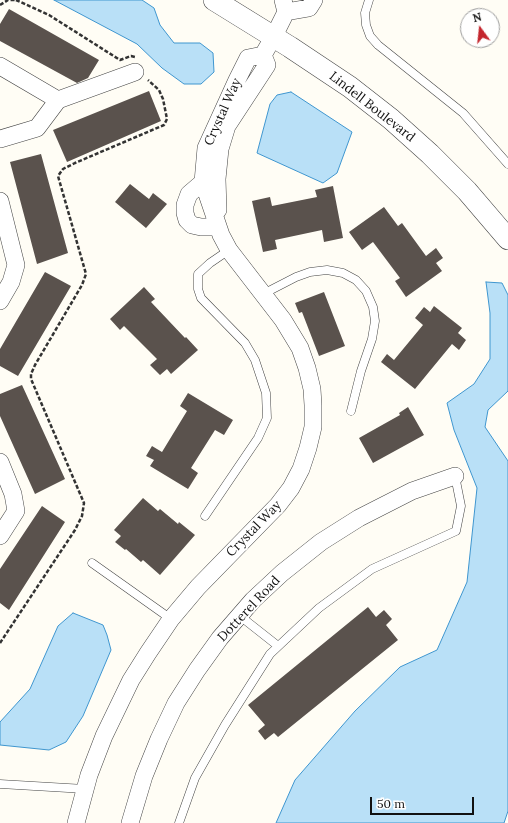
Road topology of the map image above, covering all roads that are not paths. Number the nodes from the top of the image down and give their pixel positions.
1 (214, 0) edge
2 (314, 0) edge
3 (369, 0) edge
4 (284, 6) edge
5 (274, 36) junction
6 (263, 55) junction
7 (0, 66) edge
8 (140, 71) road end
9 (58, 100) junction
10 (0, 138) edge
11 (508, 164) edge
12 (203, 182) junction
13 (0, 202) edge
14 (218, 227) junction
15 (503, 229) edge
16 (229, 250) junction
17 (262, 294) junction
18 (0, 301) edge
19 (351, 411) dead end
20 (0, 462) edge
21 (455, 476) joint
22 (204, 516) dead end
23 (0, 536) edge
24 (92, 564) dead end
25 (240, 616) junction
26 (171, 619) junction
27 (278, 646) junction
28 (0, 784) edge
29 (85, 789) junction
30 (76, 823) edge
31 (130, 823) edge
32 (179, 823) edge

1 - 5 street, Lindell Boulevard
2 - 4 street
3 - 11 lane
4 - 5 street, Crystal Way
5 - 6 street, Crystal Way
5 - 15 street, Lindell Boulevard
6 - 12 street, Crystal Way
6 - 14 street, Crystal Way
7 - 9 street
8 - 9 street
9 - 10 street
12 - 14 street, Crystal Way
12 - 14 street
13 - 18 street
14 - 16 street, Crystal Way
16 - 17 street, Crystal Way
16 - 22 lane
17 - 19 lane
17 - 26 street, Crystal Way
20 - 23 street
21 - 25 street, Dotterel Road
21 - 27 lane
24 - 26 lane
25 - 27 lane
25 - 31 street, Dotterel Road
26 - 29 street, Crystal Way
27 - 32 lane
28 - 29 lane
29 - 30 street, Crystal Way

